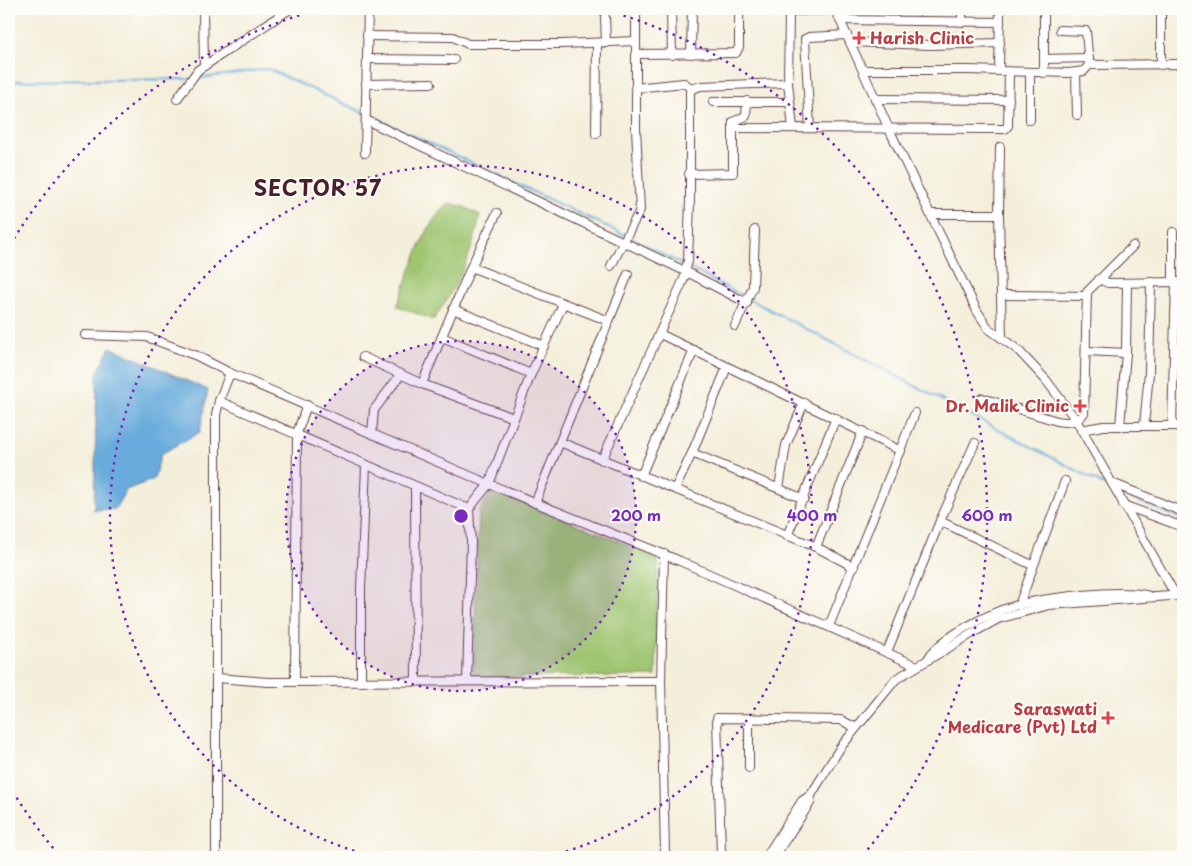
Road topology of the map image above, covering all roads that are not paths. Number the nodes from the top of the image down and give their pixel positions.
1 (202, 9) edge
2 (290, 9) edge
3 (368, 9) edge
4 (636, 9) edge
5 (671, 9) edge
6 (692, 9) edge
7 (739, 9) edge
8 (835, 9) edge
9 (962, 9) edge
10 (1000, 9) edge
11 (1044, 9) edge
12 (1161, 9) edge
13 (605, 17) dead end
14 (840, 20) junction
15 (962, 22) junction
16 (1000, 22) junction
17 (1060, 30) dead end
18 (367, 36) junction
19 (849, 39) junction
20 (636, 41) junction
21 (602, 43) junction
22 (1000, 43) junction
23 (636, 54) junction
24 (691, 54) junction
25 (672, 55) junction
26 (1044, 58) junction
27 (367, 59) junction
28 (454, 60) dead end
29 (1089, 61) junction
30 (1183, 64) edge
31 (1161, 65) junction
32 (204, 66) junction
33 (863, 70) junction
34 (999, 71) junction
35 (1009, 72) junction
36 (1030, 72) junction
37 (1044, 73) junction
38 (1076, 73) junction
39 (431, 83) dead end
40 (366, 84) junction
41 (788, 84) junction
42 (636, 88) junction
43 (692, 88) junction
44 (875, 99) junction
45 (177, 100) dead end
46 (1009, 100) junction
47 (747, 101) junction
48 (713, 102) dead end
49 (790, 102) junction
50 (366, 115) junction
51 (1077, 115) dead end
52 (1183, 116) edge
53 (1030, 120) dead end
54 (735, 128) junction
55 (793, 128) junction
56 (810, 128) junction
57 (889, 129) junction
58 (596, 134) dead end
59 (1183, 140) edge
60 (1000, 147) dead end
61 (365, 153) dead end
62 (689, 174) junction
63 (497, 213) dead end
64 (930, 214) junction
65 (998, 214) junction
66 (755, 230) dead end
67 (1173, 232) dead end
68 (626, 238) junction
69 (1133, 246) dead end
70 (611, 266) dead end
71 (471, 267) junction
72 (686, 269) junction
73 (628, 274) dead end
74 (1099, 279) junction
75 (1150, 282) junction
76 (1177, 282) edge
77 (1127, 283) junction
78 (1002, 295) junction
79 (1086, 296) junction
80 (748, 299) junction
81 (562, 304) junction
82 (453, 309) junction
83 (609, 321) junction
84 (735, 326) dead end
85 (660, 334) junction
86 (85, 335) dead end
87 (442, 337) junction
88 (1002, 337) junction
89 (544, 346) junction
90 (694, 350) junction
91 (1086, 351) junction
92 (1126, 353) junction
93 (363, 358) dead end
94 (727, 367) junction
95 (230, 373) junction
96 (401, 374) junction
97 (531, 374) junction
98 (422, 384) junction
99 (982, 398) dead end
100 (219, 400) junction
101 (804, 403) junction
102 (307, 405) junction
103 (915, 413) dead end
104 (514, 418) junction
105 (836, 418) junction
106 (1076, 420) junction
107 (1120, 426) junction
108 (1144, 426) junction
109 (1172, 426) junction
110 (1183, 426) edge
111 (1081, 430) junction
112 (863, 431) junction
113 (297, 433) junction
114 (372, 433) junction
115 (560, 442) junction
116 (975, 443) dead end
117 (901, 451) junction
118 (692, 453) junction
119 (602, 460) junction
120 (366, 465) junction
121 (641, 476) junction
122 (1065, 481) dead end
123 (489, 484) junction
124 (415, 486) junction
125 (1114, 486) junction
126 (779, 488) junction
127 (675, 489) junction
128 (804, 499) junction
129 (1121, 502) junction
130 (535, 503) junction
131 (469, 509) junction
132 (1183, 512) edge
133 (940, 521) junction
134 (1183, 528) edge
135 (787, 536) junction
136 (816, 547) junction
137 (664, 554) junction
138 (1032, 564) junction
139 (854, 567) junction
140 (1180, 595) edge
141 (1152, 596) junction
142 (1019, 605) junction
143 (829, 626) junction
144 (887, 652) junction
145 (928, 659) junction
146 (917, 666) junction
147 (217, 678) junction
148 (467, 681) junction
149 (661, 681) junction
150 (296, 682) junction
151 (361, 682) junction
152 (416, 682) junction
153 (749, 718) junction
154 (856, 728) junction
155 (749, 768) dead end
156 (811, 795) junction
157 (216, 852) dead end
158 (665, 852) dead end
159 (721, 854) dead end
160 (766, 857) edge
161 (774, 857) edge

1 - 32 street
2 - 32 street
3 - 18 street
4 - 20 street
5 - 25 street
6 - 24 street
7 - 24 street
8 - 14 street
8 - 41 street
9 - 15 street
10 - 16 street
11 - 26 street
12 - 31 street
13 - 21 street
14 - 15 street
14 - 19 street
15 - 16 street
16 - 22 street
17 - 29 street
18 - 21 street
18 - 27 street
19 - 22 street
19 - 33 street
19 - 56 street
20 - 21 street
20 - 23 street
21 - 58 street
22 - 34 street
23 - 25 street
23 - 42 street
24 - 25 street
26 - 29 street
26 - 37 street
27 - 28 street
27 - 40 street
29 - 31 street
29 - 38 street
30 - 31 street
32 - 45 street
33 - 34 street
33 - 44 street
34 - 35 street
35 - 36 street
35 - 46 street
36 - 37 street
36 - 53 street
37 - 38 street
38 - 51 street
39 - 40 street
40 - 50 street
41 - 43 street
41 - 49 street
42 - 43 street
42 - 68 street
43 - 62 street
44 - 46 street
44 - 57 street
46 - 57 street
47 - 48 street
47 - 49 street
47 - 54 street
49 - 55 street
50 - 61 street
50 - 68 street
52 - 59 street
54 - 55 street
54 - 62 street
55 - 56 street
56 - 57 street
57 - 64 street
60 - 65 street
62 - 72 street
63 - 71 street
64 - 65 street
64 - 88 street
65 - 78 street
66 - 80 street
67 - 76 street
68 - 70 street
68 - 72 street
69 - 74 street
71 - 81 street
71 - 82 street
72 - 80 street
72 - 85 street
73 - 83 street
74 - 77 street
74 - 79 street
75 - 76 street
75 - 77 street
75 - 108 street
76 - 109 street
77 - 92 street
78 - 79 street
78 - 88 street
79 - 91 street
80 - 84 street
81 - 83 street
81 - 89 street
82 - 87 street
82 - 89 street
83 - 115 street
85 - 90 street
85 - 119 street
86 - 95 street
87 - 97 street
87 - 98 street
88 - 106 street
89 - 97 street
90 - 94 street
90 - 121 street
91 - 92 street
91 - 106 street
92 - 107 street
93 - 96 street
94 - 101 street
94 - 118 street
95 - 100 street
95 - 102 street
96 - 98 street
96 - 114 street
97 - 104 street
98 - 104 street
99 - 106 street
100 - 113 street
100 - 147 street
101 - 105 street
101 - 126 street
102 - 113 street
102 - 114 street
103 - 117 street
104 - 123 street
105 - 112 street
105 - 128 street
106 - 111 street
107 - 108 street
107 - 111 street
108 - 109 street
109 - 110 street
111 - 125 street
112 - 117 street
112 - 136 street
113 - 120 street
113 - 150 street
114 - 123 street
115 - 119 street
115 - 130 street
116 - 133 street
117 - 139 street
118 - 126 street
118 - 127 street
119 - 121 street
120 - 124 street
120 - 151 street
121 - 127 street
122 - 138 street
123 - 130 street
123 - 131 street
124 - 131 street
124 - 152 street
125 - 129 street
125 - 132 street
126 - 128 street
127 - 135 street
128 - 135 street
129 - 134 street
129 - 140 street
130 - 137 street
131 - 148 street
133 - 138 street
133 - 144 street
135 - 136 street
136 - 139 street
137 - 143 street
137 - 149 street
138 - 142 street
139 - 143 street
140 - 141 street
141 - 142 street
141 - 145 street
142 - 145 street
143 - 144 street
144 - 146 street
145 - 146 street
146 - 154 street
147 - 150 street
147 - 157 street
148 - 149 street
148 - 152 street
149 - 158 street
150 - 151 street
151 - 152 street
153 - 154 street
153 - 155 street
153 - 159 street
154 - 156 street
156 - 160 street
156 - 161 street

